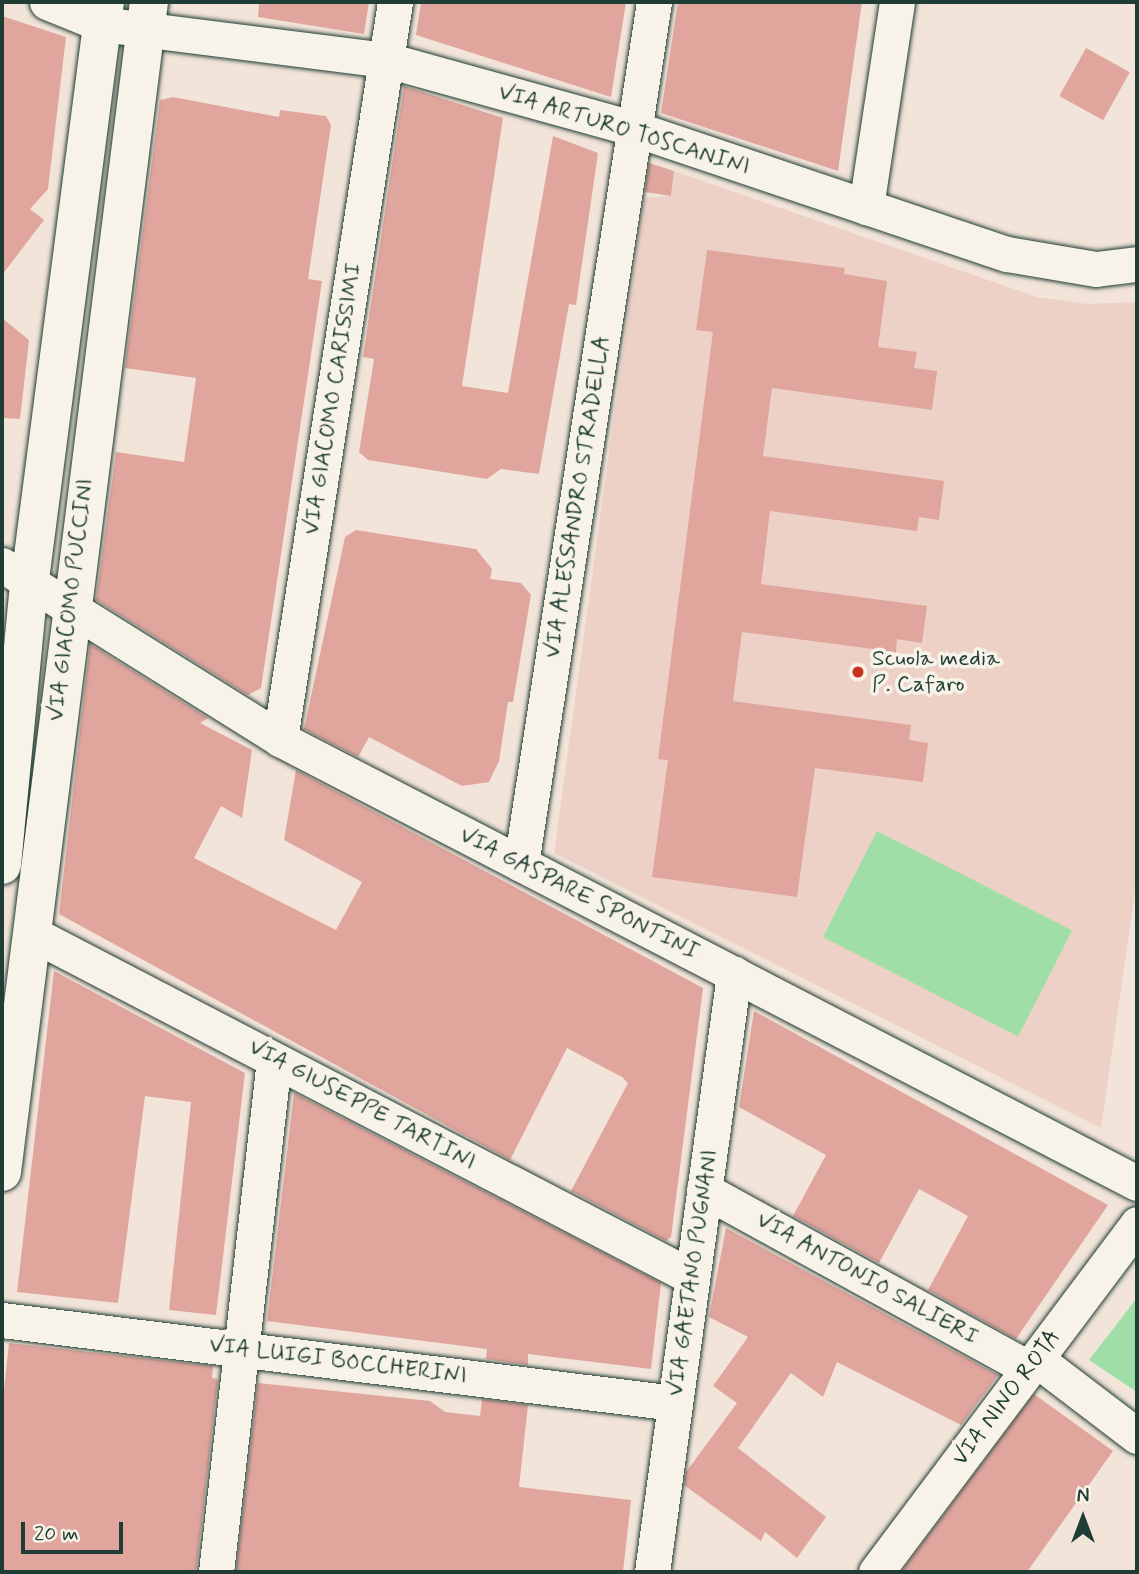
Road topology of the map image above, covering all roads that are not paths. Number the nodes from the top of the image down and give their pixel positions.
1 (47, 2) edge
2 (395, 2) edge
3 (654, 2) edge
4 (897, 2) edge
5 (103, 13) edge
6 (147, 16) edge
7 (387, 60) junction
8 (635, 130) junction
9 (866, 206) junction
10 (1137, 264) edge
11 (16, 576) edge
12 (69, 612) junction
13 (280, 739) junction
14 (521, 864) junction
15 (2, 865) edge
16 (31, 933) junction
17 (734, 974) junction
18 (274, 1060) junction
19 (2, 1172) edge
20 (1137, 1183) edge
21 (704, 1190) junction
22 (1137, 1224) edge
23 (692, 1278) junction
24 (2, 1320) edge
25 (241, 1349) junction
26 (1033, 1364) junction
27 (675, 1403) junction
28 (1137, 1436) edge
29 (216, 1572) edge
30 (652, 1572) edge
31 (877, 1572) edge

1 - 5 street, VIA ARTURO TOSCANINI
2 - 7 street, VIA GIACOMO CARISSIMI
3 - 8 street, VIA ALESSANDRO STRADELLA
4 - 9 street
5 - 6 street, VIA ARTURO TOSCANINI
5 - 11 main road, VIA GIACOMO PUCCINI
6 - 7 street, VIA ARTURO TOSCANINI
6 - 12 main road, VIA GIACOMO PUCCINI
7 - 8 street, VIA ARTURO TOSCANINI
7 - 13 street, VIA GIACOMO CARISSIMI
8 - 9 street, VIA ARTURO TOSCANINI
8 - 14 street, VIA ALESSANDRO STRADELLA
9 - 10 street, VIA ARTURO TOSCANINI
11 - 12 street, VIA GASPARE SPONTINI
11 - 15 main road, VIA GIACOMO PUCCINI
12 - 13 street, VIA GASPARE SPONTINI
12 - 16 main road, VIA GIACOMO PUCCINI
13 - 14 street, VIA GASPARE SPONTINI
14 - 17 street, VIA GASPARE SPONTINI
16 - 18 street, VIA GIUSEPPE TARTINI
16 - 19 main road, VIA GIACOMO PUCCINI
17 - 20 street, VIA GASPARE SPONTINI
17 - 21 street, VIA GAETANO PUGNANI
18 - 23 street, VIA GIUSEPPE TARTINI
18 - 25 street
21 - 23 street, VIA GAETANO PUGNANI
21 - 26 street, VIA ANTONIO SALIERI
22 - 26 street, VIA NINO ROTA
23 - 27 street, VIA GAETANO PUGNANI
24 - 25 street, VIA LUIGI BOCCHERINI
25 - 27 street, VIA LUIGI BOCCHERINI
25 - 29 street
26 - 28 street, VIA ANTONIO SALIERI
26 - 31 street, VIA NINO ROTA
27 - 30 street, VIA GAETANO PUGNANI

